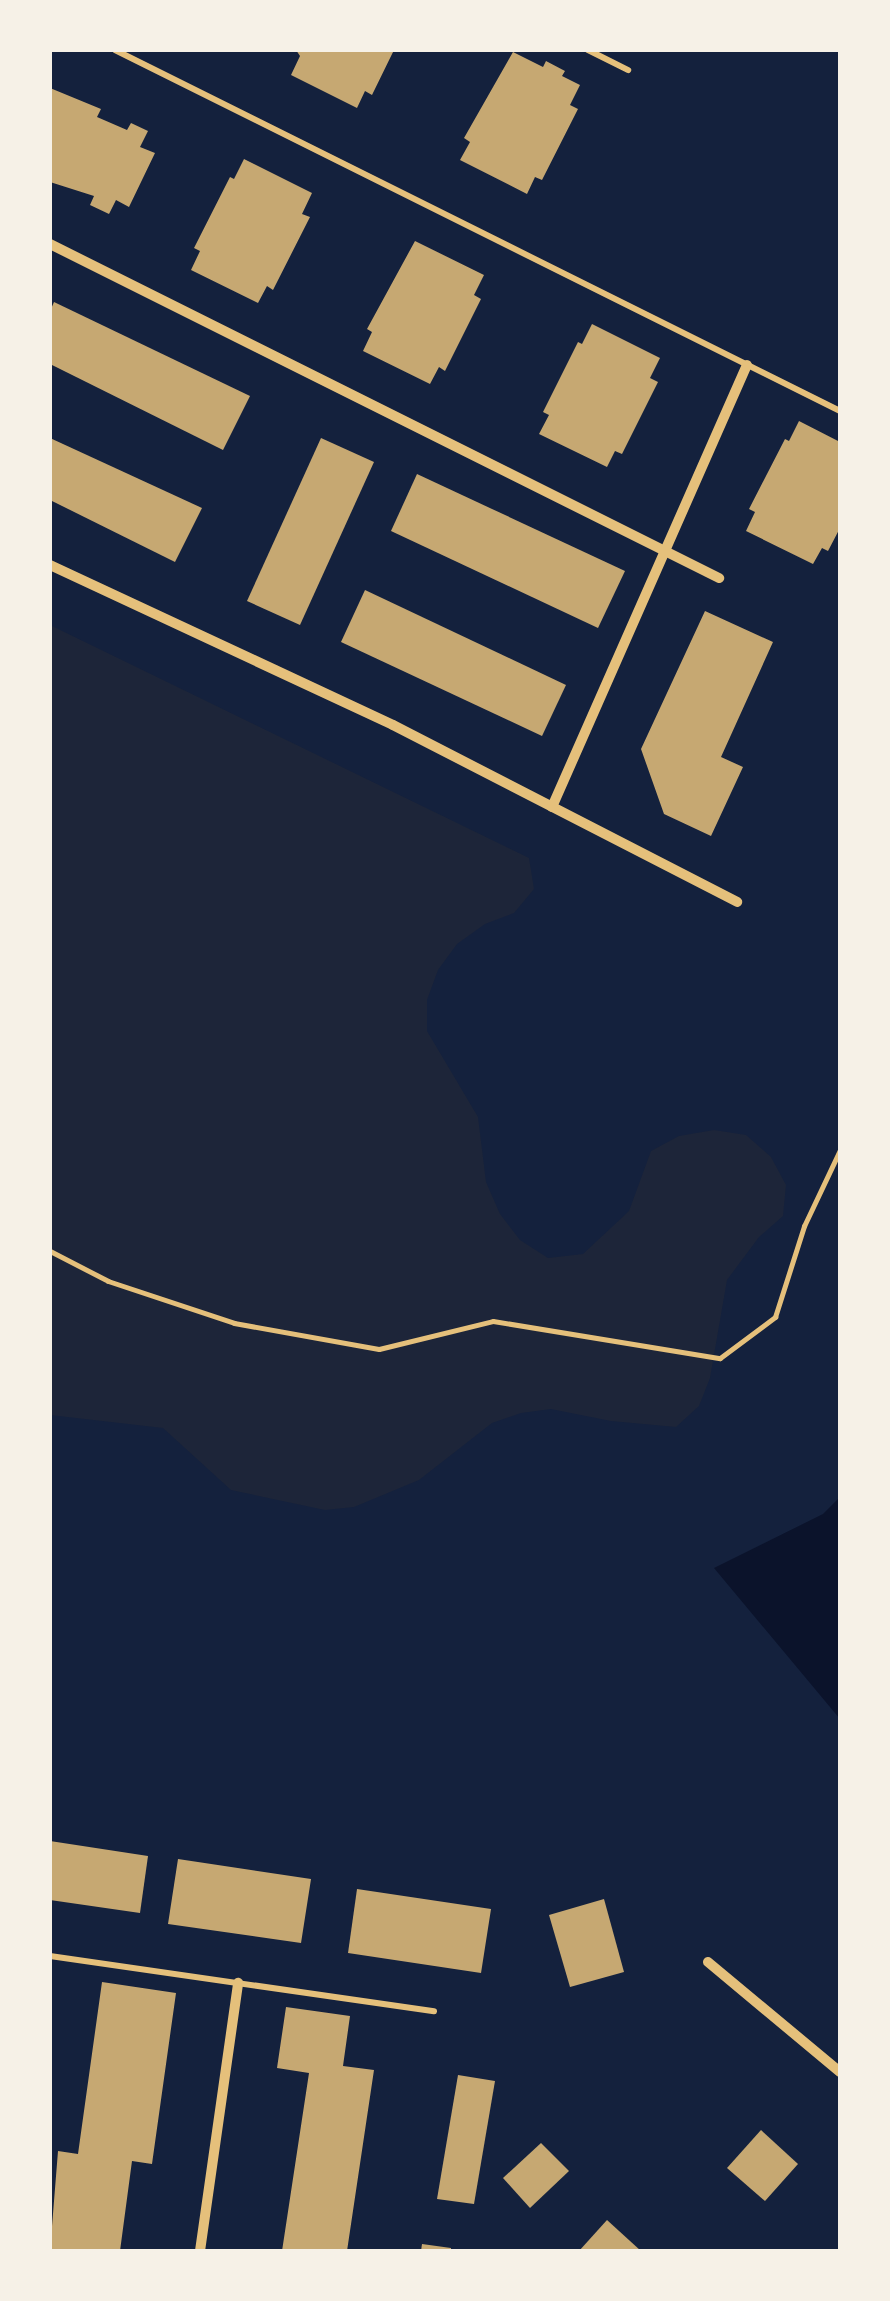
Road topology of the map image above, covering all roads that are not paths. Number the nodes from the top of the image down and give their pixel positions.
1 (115, 50) edge
2 (588, 50) edge
3 (628, 70) dead end
4 (50, 244) edge
5 (747, 365) junction
6 (840, 411) edge
7 (664, 552) junction
8 (50, 564) edge
9 (719, 578) dead end
10 (552, 807) junction
11 (738, 902) dead end
12 (50, 1956) edge
13 (708, 1962) dead end
14 (238, 1982) junction
15 (434, 2011) dead end
16 (840, 2072) edge
17 (200, 2251) edge

1 - 5 lane
2 - 3 lane
4 - 7 street
5 - 6 lane
5 - 7 street
7 - 9 street
7 - 10 street
8 - 10 street
10 - 11 street
12 - 14 lane
13 - 16 street
14 - 15 lane
14 - 17 street

